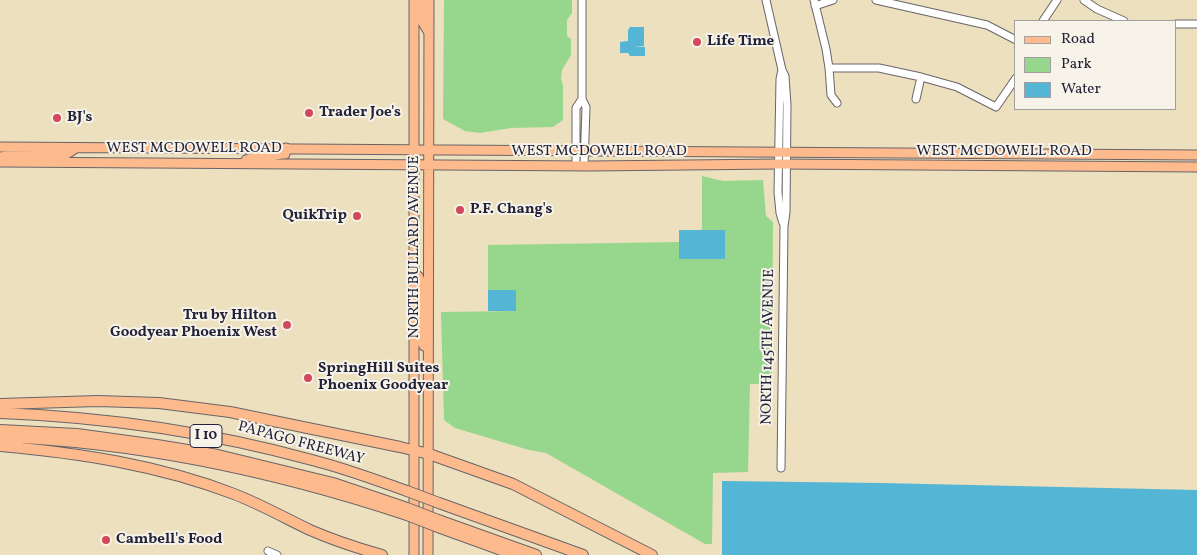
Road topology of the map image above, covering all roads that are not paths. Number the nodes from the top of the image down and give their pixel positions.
1 (414, 0) edge
2 (421, 0) edge
3 (429, 0) edge
4 (582, 0) edge
5 (766, 0) edge
6 (833, 0) edge
7 (876, 0) edge
8 (1057, 0) edge
9 (1084, 0) edge
10 (814, 3) edge
11 (1044, 20) edge
12 (1121, 20) edge
13 (1177, 24) edge
14 (1197, 24) edge
15 (429, 33) junction
16 (1014, 39) edge
17 (829, 68) junction
18 (921, 77) junction
19 (1014, 81) edge
20 (916, 99) dead end
21 (837, 103) dead end
22 (0, 147) edge
23 (32, 147) junction
24 (76, 148) junction
25 (158, 148) junction
26 (286, 148) junction
27 (414, 150) junction
28 (429, 150) junction
29 (580, 151) junction
30 (783, 152) junction
31 (1113, 154) junction
32 (1197, 155) edge
33 (0, 157) edge
34 (0, 162) edge
35 (29, 162) junction
36 (158, 163) junction
37 (238, 163) junction
38 (783, 164) junction
39 (414, 165) junction
40 (429, 165) junction
41 (580, 166) junction
42 (1113, 166) junction
43 (1197, 167) edge
44 (414, 274) junction
45 (428, 355) junction
46 (0, 404) edge
47 (0, 413) edge
48 (0, 430) edge
49 (0, 437) edge
50 (0, 446) edge
51 (415, 450) junction
52 (428, 454) junction
53 (781, 468) dead end
54 (407, 512) junction
55 (438, 523) junction
56 (268, 551) dead end
57 (276, 555) edge
58 (382, 555) edge
59 (414, 555) edge
60 (428, 555) edge
61 (515, 555) edge
62 (536, 555) edge
63 (583, 555) edge
64 (652, 555) edge

1 - 27 main road, NORTH BULLARD AVENUE
2 - 15 main road
3 - 15 main road, NORTH BULLARD AVENUE
4 - 29 street
5 - 30 street, NORTH 145TH AVENUE
6 - 10 street
7 - 16 street
8 - 11 street
9 - 12 street
10 - 17 street
13 - 14 street
15 - 28 main road, NORTH BULLARD AVENUE
17 - 18 street
17 - 21 street
18 - 19 street
18 - 20 street
22 - 23 main road, WEST MCDOWELL ROAD
23 - 24 main road, WEST MCDOWELL ROAD
23 - 33 main road
24 - 25 main road, WEST MCDOWELL ROAD
24 - 35 main road
25 - 26 main road, WEST MCDOWELL ROAD
25 - 36 main road
26 - 27 main road, WEST MCDOWELL ROAD
26 - 37 main road
27 - 28 main road, WEST MCDOWELL ROAD
27 - 39 main road, NORTH BULLARD AVENUE
28 - 29 main road, WEST MCDOWELL ROAD
28 - 40 main road, NORTH BULLARD AVENUE
29 - 30 main road, WEST MCDOWELL ROAD
29 - 41 street
30 - 31 main road, WEST MCDOWELL ROAD
30 - 38 street, NORTH 145TH AVENUE
31 - 32 main road, WEST MCDOWELL ROAD
31 - 42 main road
34 - 35 main road, WEST MCDOWELL ROAD
35 - 36 main road, WEST MCDOWELL ROAD
36 - 37 main road, WEST MCDOWELL ROAD
37 - 39 main road, WEST MCDOWELL ROAD
38 - 41 main road, WEST MCDOWELL ROAD
38 - 42 main road, WEST MCDOWELL ROAD
38 - 53 street, NORTH 145TH AVENUE
39 - 40 main road, WEST MCDOWELL ROAD
39 - 44 main road, NORTH BULLARD AVENUE
40 - 41 main road, WEST MCDOWELL ROAD
40 - 45 main road, NORTH BULLARD AVENUE
42 - 43 main road, WEST MCDOWELL ROAD
44 - 45 main road
44 - 51 main road, NORTH BULLARD AVENUE
45 - 52 main road, NORTH BULLARD AVENUE
46 - 51 highway
47 - 63 highway, PAPAGO FREEWAY / I 10, bridge
48 - 54 highway
49 - 54 highway, I 10
50 - 58 highway
51 - 52 highway
51 - 59 main road, NORTH BULLARD AVENUE
52 - 60 main road, NORTH BULLARD AVENUE
52 - 64 highway
54 - 55 highway, I 10, bridge
55 - 61 highway, I 10
55 - 62 highway
56 - 57 street

